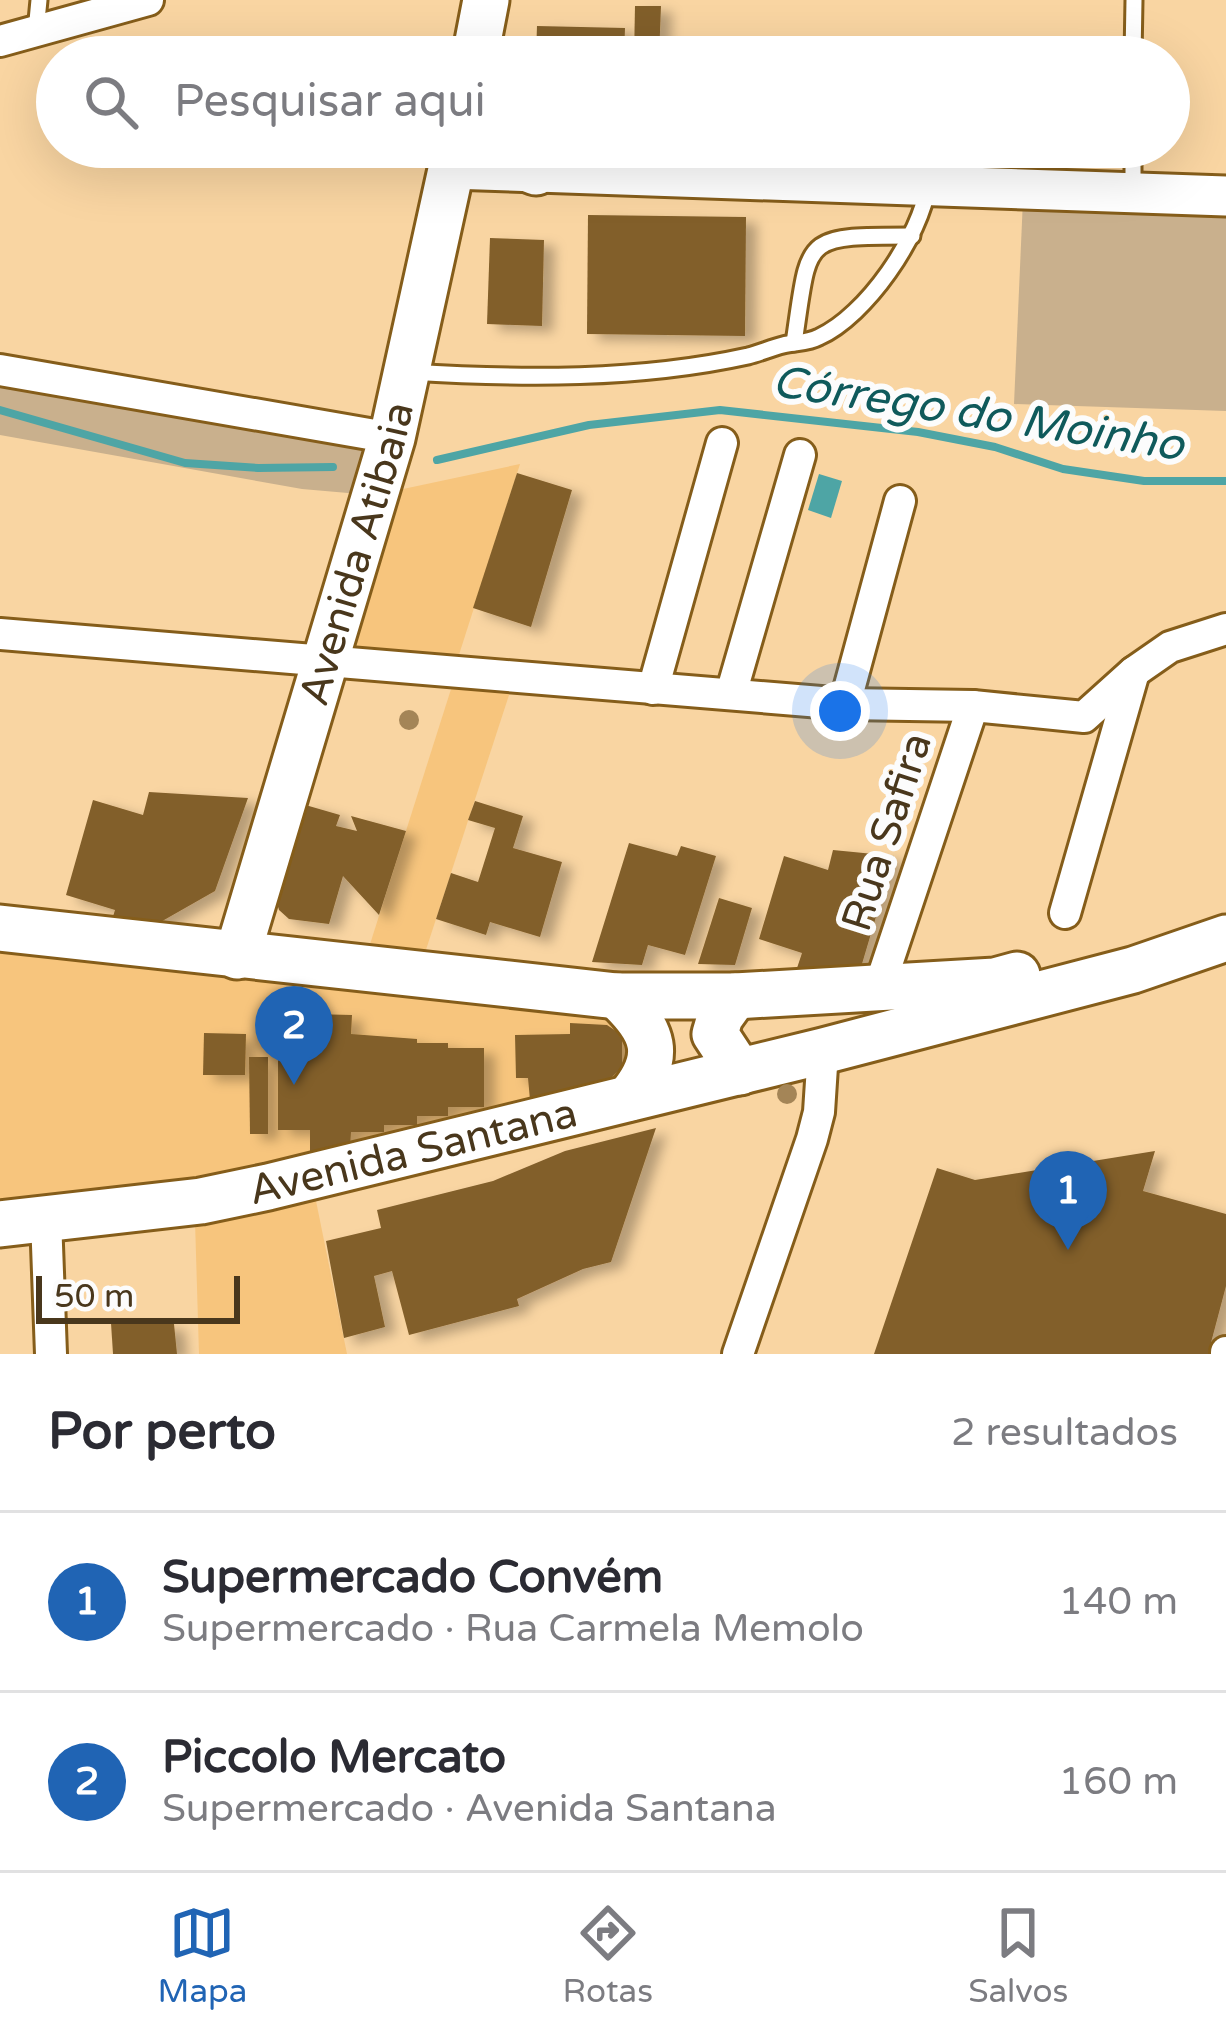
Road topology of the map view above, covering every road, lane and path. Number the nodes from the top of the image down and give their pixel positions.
1 (148, 0) edge
2 (486, 0) edge
3 (1134, 0) edge
4 (38, 15) edge
5 (479, 36) edge
6 (1133, 36) edge
7 (0, 40) edge
8 (452, 168) edge
9 (513, 168) edge
10 (526, 168) edge
11 (1133, 168) edge
12 (536, 172) junction
13 (928, 185) junction
14 (1132, 192) junction
15 (1226, 196) edge
16 (912, 236) junction
17 (794, 343) junction
18 (0, 370) edge
19 (407, 371) junction
20 (392, 438) junction
21 (722, 443) dead end
22 (800, 454) dead end
23 (900, 501) dead end
24 (1226, 629) edge
25 (0, 634) edge
26 (323, 664) junction
27 (1134, 671) junction
28 (652, 688) junction
29 (731, 694) junction
30 (845, 704) junction
31 (973, 706) junction
32 (1226, 909) edge
33 (1065, 913) dead end
34 (0, 928) edge
35 (1226, 938) edge
36 (237, 956) junction
37 (880, 985) junction
38 (617, 996) junction
39 (735, 996) junction
40 (823, 1051) junction
41 (740, 1072) junction
42 (629, 1098) junction
43 (46, 1218) junction
44 (0, 1224) edge
45 (51, 1354) edge
46 (738, 1354) edge

1 - 4 street
2 - 5 main road
3 - 6 lane
4 - 7 street
8 - 19 main road, Avenida Atibaia
9 - 12 street
10 - 12 main road
11 - 14 lane
12 - 13 street
13 - 14 street
13 - 16 lane
14 - 15 street
16 - 17 lane
16 - 17 lane
17 - 19 lane
18 - 20 street
19 - 20 main road, Avenida Atibaia
20 - 26 main road, Avenida Atibaia
21 - 28 street
22 - 29 street
23 - 30 street
24 - 27 street
25 - 26 street
26 - 28 street
26 - 36 main road, Avenida Atibaia
27 - 31 street
27 - 33 street
28 - 29 street
29 - 30 street
30 - 31 street
31 - 37 street, Rua Safira
32 - 37 main road
34 - 36 main road
35 - 40 main road, Avenida Santana
36 - 38 main road
37 - 39 main road
38 - 39 main road
38 - 42 main road
39 - 41 main road
40 - 41 main road, Avenida Santana
40 - 46 street
41 - 42 main road, Avenida Santana
42 - 43 main road, Avenida Santana
43 - 44 main road, Avenida Santana
43 - 45 street

